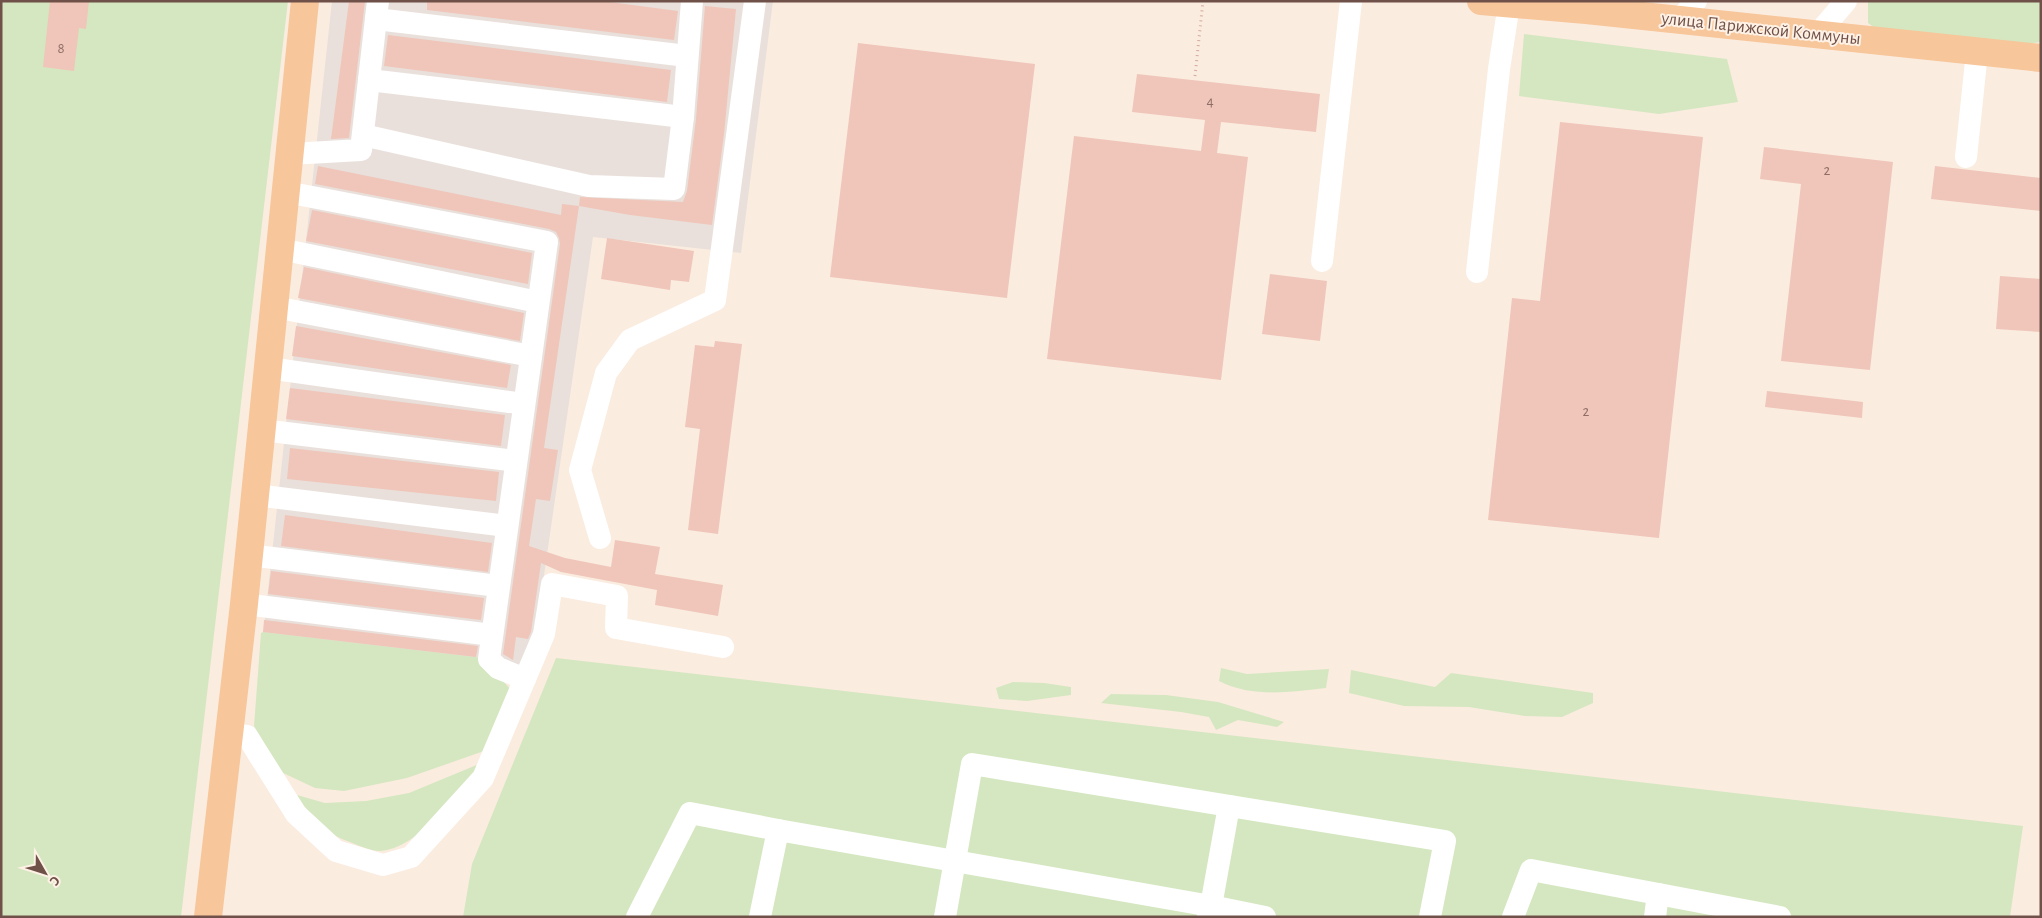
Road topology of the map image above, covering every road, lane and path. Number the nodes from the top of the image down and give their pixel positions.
1 (305, 1) edge
2 (692, 1) edge
3 (755, 1) edge
4 (1203, 1) edge
5 (1351, 1) edge
6 (1481, 1) edge
7 (1846, 1) edge
8 (1509, 4) junction
9 (1587, 6) edge
10 (1689, 7) edge
11 (376, 10) edge
12 (1817, 35) junction
13 (1977, 52) junction
14 (687, 56) junction
15 (2041, 58) edge
16 (1195, 76) dead end
17 (369, 80) junction
18 (683, 117) junction
19 (362, 134) junction
20 (290, 154) junction
21 (1966, 157) dead end
22 (286, 192) junction
23 (280, 250) junction
24 (1322, 261) dead end
25 (1477, 272) dead end
26 (538, 302) junction
27 (274, 307) junction
28 (531, 356) junction
29 (268, 368) junction
30 (524, 404) junction
31 (262, 430) junction
32 (516, 461) junction
33 (255, 495) junction
34 (507, 526) junction
35 (600, 538) dead end
36 (249, 555) junction
37 (498, 586) junction
38 (244, 604) junction
39 (492, 635) junction
40 (723, 647) dead end
41 (525, 679) junction
42 (229, 734) junction
43 (1229, 806) junction
44 (778, 830) junction
45 (955, 861) junction
46 (1658, 894) junction
47 (1210, 911) edge
48 (1776, 916) edge
49 (208, 917) edge
50 (637, 917) edge
51 (760, 917) edge
52 (945, 917) edge
53 (1265, 917) edge
54 (1430, 917) edge
55 (1513, 917) edge
56 (1654, 917) edge

1 - 20 main road
2 - 14 lane
3 - 35 lane
4 - 16 path
5 - 24 lane
6 - 8 main road, улица Парижской Коммуны
7 - 12 lane
8 - 9 main road, улица Парижской Коммуны
8 - 25 lane
9 - 10 main road, улица Парижской Коммуны
10 - 12 main road, улица Парижской Коммуны
11 - 14 lane
11 - 17 lane
12 - 13 main road, улица Парижской Коммуны
13 - 15 main road, улица Парижской Коммуны
13 - 21 lane
14 - 18 lane
17 - 18 lane
17 - 19 lane
18 - 19 lane
19 - 20 lane
20 - 22 main road
22 - 23 main road
22 - 26 lane
23 - 26 lane
23 - 27 main road
26 - 28 lane
27 - 28 lane
27 - 29 main road
28 - 30 lane
29 - 30 lane
29 - 31 main road
30 - 32 lane
31 - 32 lane
31 - 33 main road
32 - 34 lane
33 - 34 lane
33 - 36 main road
34 - 37 lane
36 - 37 lane
36 - 38 main road
37 - 39 lane
38 - 39 lane
38 - 42 main road
39 - 41 lane
40 - 41 lane
41 - 42 lane
42 - 49 main road
43 - 45 lane
43 - 47 lane
43 - 54 lane
44 - 45 lane
44 - 50 lane
44 - 51 lane
45 - 47 lane
45 - 52 lane
46 - 48 lane
46 - 55 lane
46 - 56 lane
47 - 53 lane

